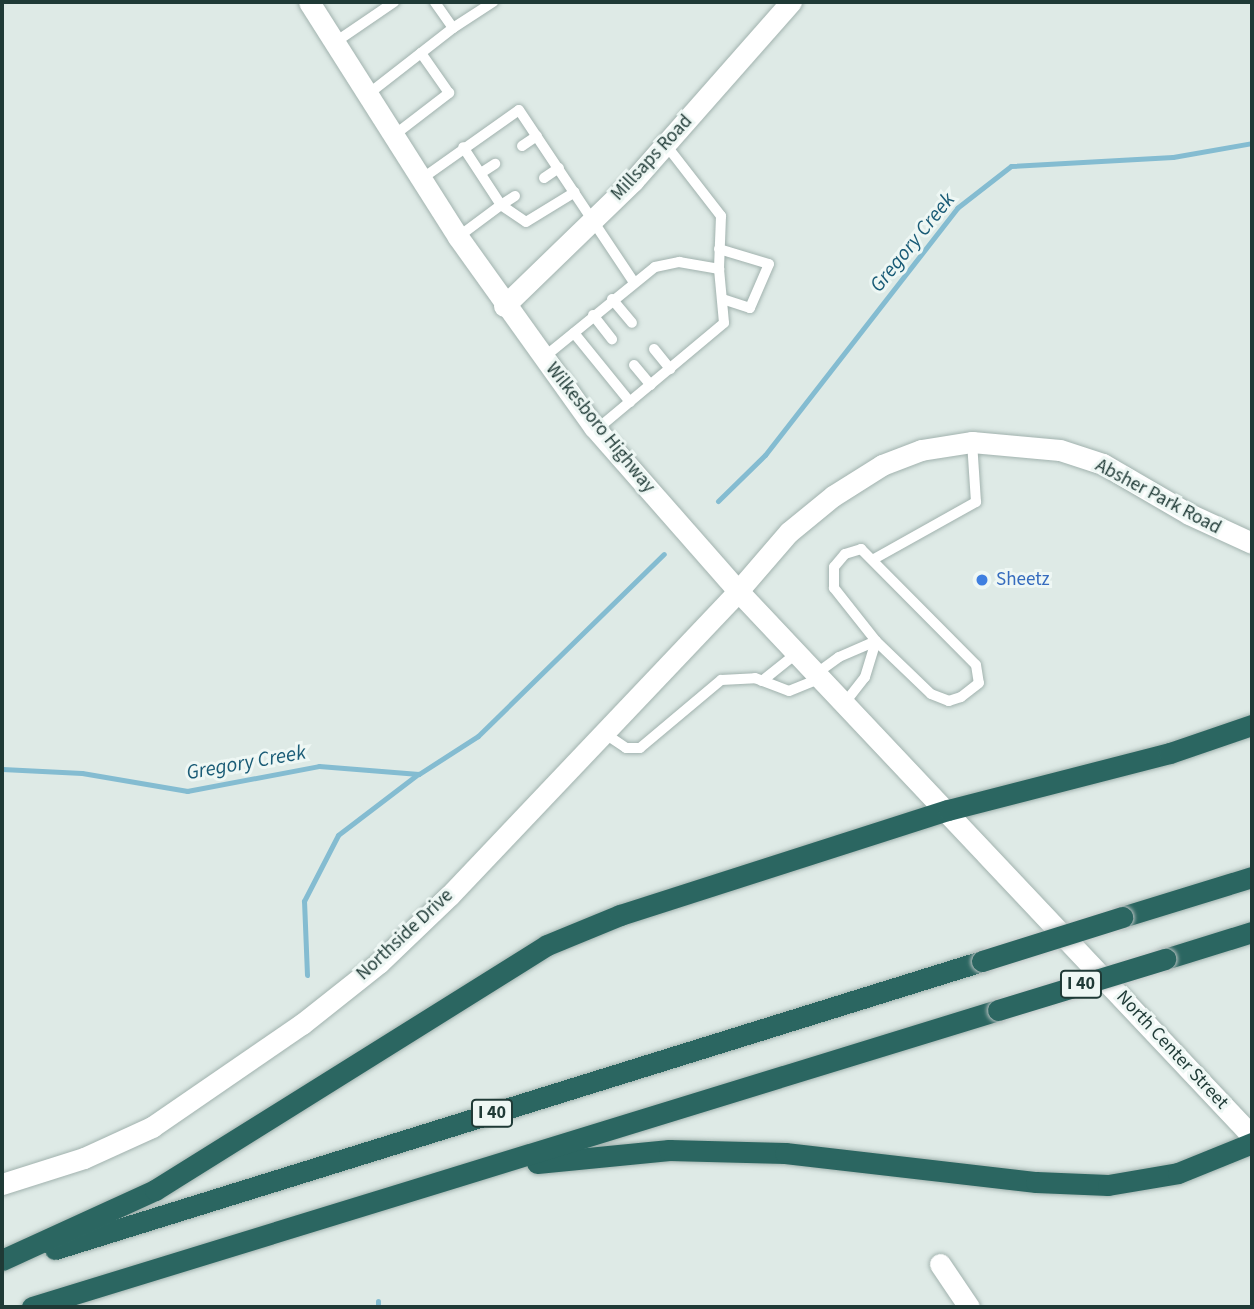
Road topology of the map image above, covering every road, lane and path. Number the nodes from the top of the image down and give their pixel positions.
1 (309, 2) edge
2 (394, 2) edge
3 (435, 2) edge
4 (493, 2) edge
5 (791, 2) edge
6 (453, 28) junction
7 (334, 43) junction
8 (421, 53) junction
9 (367, 96) junction
10 (393, 136) junction
11 (537, 136) junction
12 (666, 145) junction
13 (522, 146) dead end
14 (463, 147) junction
15 (495, 164) dead end
16 (559, 168) junction
17 (481, 173) junction
18 (544, 178) dead end
19 (419, 180) junction
20 (575, 192) junction
21 (515, 196) dead end
22 (501, 205) junction
23 (594, 219) junction
24 (458, 237) junction
25 (719, 249) junction
26 (719, 269) junction
27 (633, 281) junction
28 (612, 299) junction
29 (722, 299) junction
30 (504, 306) junction
31 (593, 315) junction
32 (632, 323) dead end
33 (574, 333) junction
34 (612, 339) dead end
35 (654, 349) dead end
36 (543, 358) junction
37 (634, 365) dead end
38 (670, 369) junction
39 (651, 385) junction
40 (630, 402) junction
41 (596, 430) junction
42 (972, 442) junction
43 (1252, 543) edge
44 (874, 559) junction
45 (738, 591) junction
46 (876, 641) junction
47 (797, 653) junction
48 (819, 676) junction
49 (762, 681) junction
50 (844, 704) junction
51 (1252, 725) edge
52 (604, 733) junction
53 (948, 810) junction
54 (1252, 877) edge
55 (1252, 932) edge
56 (1252, 1136) edge
57 (1252, 1143) edge
58 (439, 1182) junction
59 (2, 1184) edge
60 (2, 1260) edge
61 (940, 1264) dead end
62 (2, 1265) edge
63 (32, 1307) edge
64 (969, 1307) edge

1 - 7 street, Wilkesboro Highway
2 - 7 lane
3 - 6 lane
4 - 6 lane
5 - 12 street, Millsaps Road
6 - 8 lane
7 - 9 street, Wilkesboro Highway
8 - 9 lane
8 - 10 lane
9 - 10 street, Wilkesboro Highway
10 - 19 street, Wilkesboro Highway
11 - 13 lane
11 - 14 lane
11 - 16 lane
12 - 23 street, Millsaps Road
12 - 25 lane
14 - 17 lane
14 - 19 lane
15 - 17 lane
16 - 18 lane
16 - 20 lane
17 - 22 lane
19 - 24 street, Wilkesboro Highway
20 - 22 lane
20 - 23 lane
21 - 22 lane
22 - 24 lane
23 - 27 lane
23 - 30 street, Millsaps Road
24 - 30 street, Wilkesboro Highway
25 - 26 lane
25 - 29 lane
26 - 27 lane
26 - 29 lane
27 - 28 lane
28 - 31 lane
28 - 32 lane
29 - 38 lane
30 - 36 street, Wilkesboro Highway
31 - 33 lane
31 - 34 lane
33 - 36 lane
33 - 40 lane
35 - 38 lane
36 - 41 street, Wilkesboro Highway
37 - 39 lane
38 - 39 lane
39 - 40 lane
40 - 41 lane
41 - 45 street, Wilkesboro Highway
42 - 43 street, Absher Park Road
42 - 44 lane
42 - 45 street, Absher Park Road
44 - 46 lane
44 - 46 lane
45 - 47 street, Wilkesboro Highway
45 - 52 street, Northside Drive
46 - 48 lane
46 - 50 lane
47 - 48 street, Wilkesboro Highway
47 - 49 lane
48 - 49 lane
48 - 50 street, Wilkesboro Highway
49 - 52 lane
50 - 53 street, Wilkesboro Highway
51 - 53 highway
52 - 59 street, Northside Drive
53 - 56 street, North Center Street
53 - 60 highway
54 - 62 highway, I 40, bridge
55 - 58 highway, I 40, bridge
57 - 58 highway
58 - 63 highway, I 40
61 - 64 street

